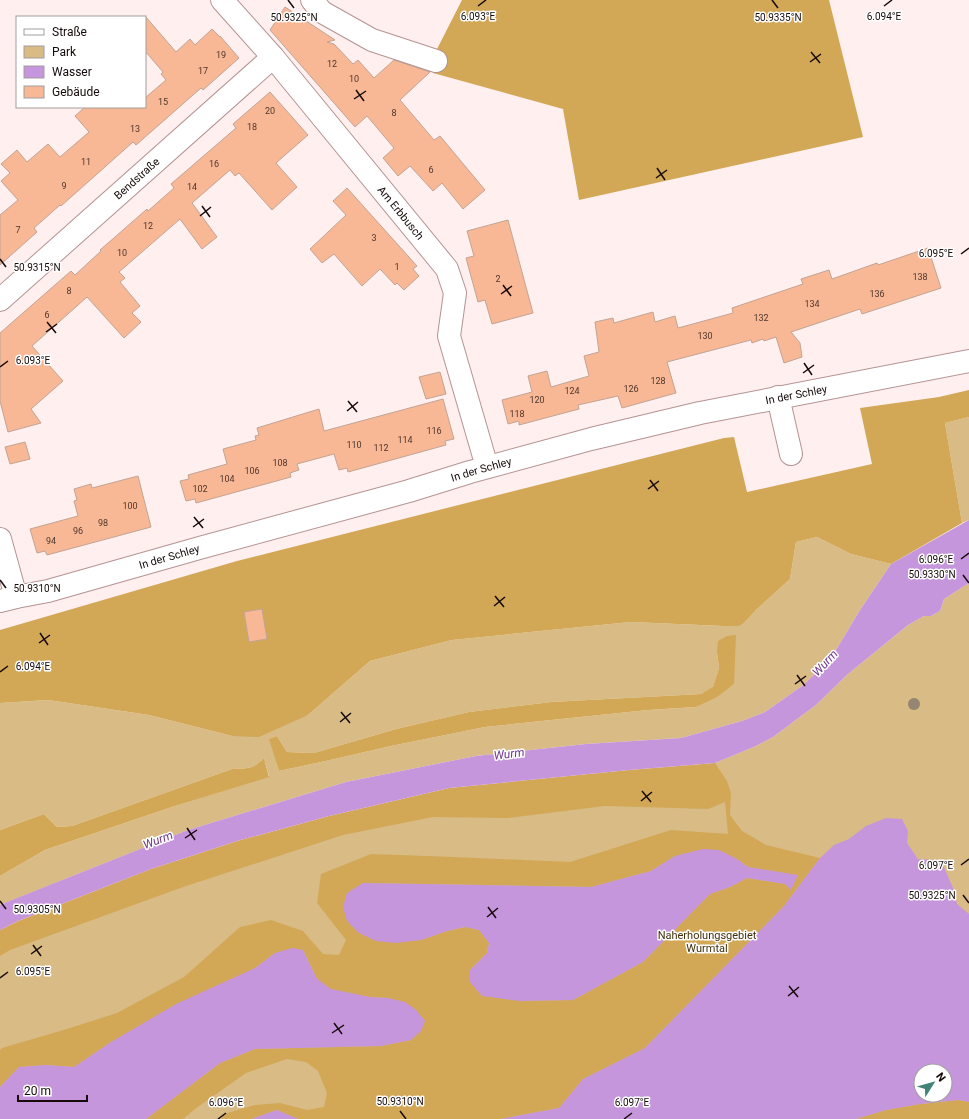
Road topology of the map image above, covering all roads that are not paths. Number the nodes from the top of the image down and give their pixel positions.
1 (222, 0) edge
2 (312, 0) edge
3 (274, 58) junction
4 (436, 61) dead end
5 (0, 300) edge
6 (969, 361) edge
7 (778, 397) junction
8 (791, 454) dead end
9 (487, 467) junction
10 (0, 539) edge
11 (8, 599) edge

1 - 3 street, Am Erbbusch
2 - 4 street
3 - 5 street, Bendstraße
3 - 9 street, Am Erbbusch
6 - 7 street, In der Schley
7 - 8 street
7 - 9 street, In der Schley
9 - 11 street, In der Schley
10 - 11 street

